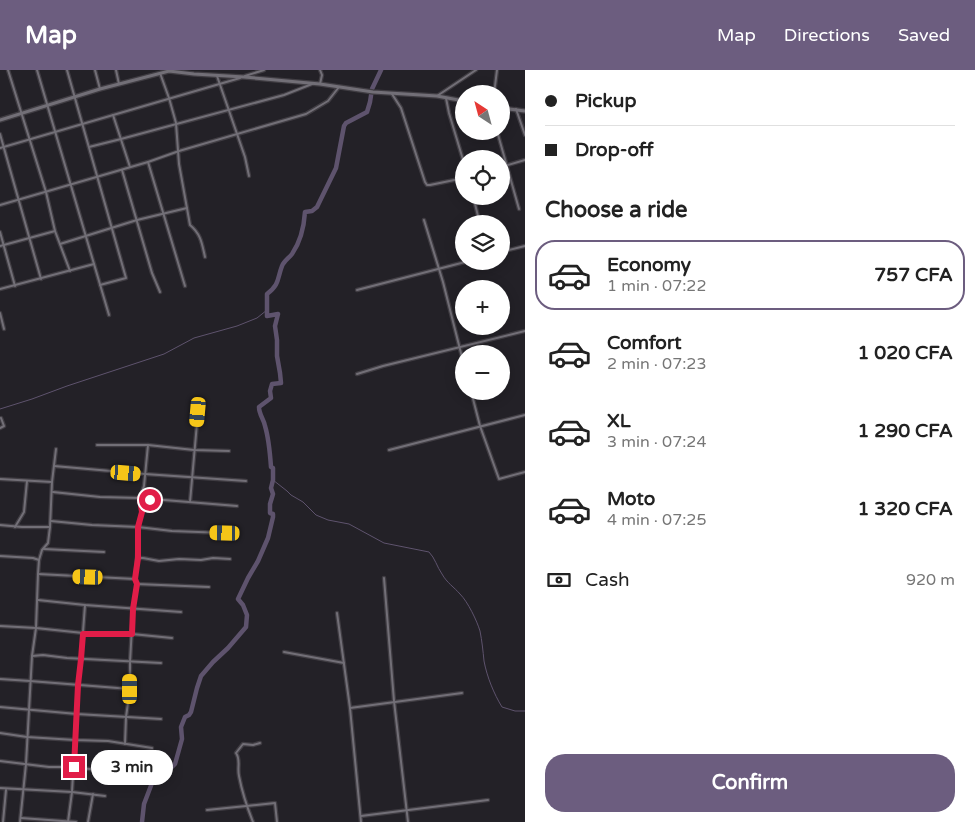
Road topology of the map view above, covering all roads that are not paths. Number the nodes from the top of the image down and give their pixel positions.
1 (8, 70) edge
2 (37, 70) edge
3 (67, 70) edge
4 (95, 70) edge
5 (116, 70) edge
6 (170, 70) edge
7 (264, 70) edge
8 (320, 70) edge
9 (476, 70) edge
10 (496, 70) edge
11 (157, 72) edge
12 (194, 72) edge
13 (217, 75) junction
14 (244, 76) junction
15 (314, 83) junction
16 (119, 84) junction
17 (220, 84) junction
18 (320, 84) junction
19 (495, 85) edge
20 (340, 87) junction
21 (100, 89) junction
22 (392, 94) junction
23 (437, 96) junction
24 (75, 97) junction
25 (169, 98) junction
26 (446, 98) junction
27 (455, 100) edge
28 (48, 105) junction
29 (229, 109) junction
30 (510, 109) edge
31 (516, 109) junction
32 (525, 111) edge
33 (21, 113) junction
34 (113, 115) junction
35 (0, 120) edge
36 (176, 123) junction
37 (82, 124) junction
38 (55, 132) junction
39 (0, 134) edge
40 (237, 134) junction
41 (525, 135) edge
42 (30, 139) junction
43 (121, 139) junction
44 (2, 147) edge
45 (89, 147) junction
46 (460, 150) edge
47 (179, 151) junction
48 (525, 160) edge
49 (148, 162) junction
50 (510, 164) edge
51 (130, 167) junction
52 (122, 170) junction
53 (249, 176) dead end
54 (510, 176) edge
55 (97, 177) junction
56 (455, 180) edge
57 (71, 184) junction
58 (46, 192) junction
59 (19, 200) junction
60 (0, 205) edge
61 (187, 208) junction
62 (519, 209) dead end
63 (163, 214) junction
64 (137, 220) junction
65 (424, 220) dead end
66 (112, 228) junction
67 (55, 231) junction
68 (0, 232) edge
69 (85, 236) junction
70 (29, 238) junction
71 (60, 244) junction
72 (2, 246) edge
73 (525, 246) edge
74 (510, 250) edge
75 (205, 257) dead end
76 (94, 264) junction
77 (455, 265) edge
78 (439, 269) junction
79 (70, 271) junction
80 (41, 279) junction
81 (99, 285) junction
82 (15, 286) junction
83 (185, 286) dead end
84 (0, 289) edge
85 (357, 290) dead end
86 (160, 292) dead end
87 (0, 312) edge
88 (109, 315) dead end
89 (4, 329) dead end
90 (525, 331) edge
91 (459, 345) edge
92 (471, 345) edge
93 (455, 349) edge
94 (358, 374) dead end
95 (473, 400) edge
96 (198, 412) dead end
97 (525, 415) edge
98 (2, 418) dead end
99 (480, 426) junction
100 (0, 428) edge
101 (148, 444) junction
102 (97, 445) dead end
103 (56, 449) dead end
104 (194, 450) junction
105 (389, 450) dead end
106 (229, 452) dead end
107 (54, 466) junction
108 (525, 472) edge
109 (145, 474) junction
110 (192, 478) junction
111 (0, 479) edge
112 (27, 481) junction
113 (246, 481) dead end
114 (52, 482) junction
115 (53, 492) junction
116 (140, 498) junction
117 (190, 502) junction
118 (237, 506) dead end
119 (51, 521) junction
120 (0, 525) edge
121 (15, 526) junction
122 (50, 527) junction
123 (138, 527) junction
124 (225, 533) dead end
125 (44, 548) junction
126 (104, 552) dead end
127 (41, 555) junction
128 (0, 556) edge
129 (34, 558) junction
130 (138, 558) junction
131 (230, 559) dead end
132 (40, 560) junction
133 (38, 574) junction
134 (384, 578) dead end
135 (135, 579) junction
136 (137, 584) junction
137 (209, 587) dead end
138 (38, 600) junction
139 (85, 605) junction
140 (133, 609) junction
141 (181, 612) dead end
142 (337, 613) dead end
143 (0, 626) edge
144 (36, 628) junction
145 (83, 634) junction
146 (132, 634) junction
147 (172, 638) dead end
148 (284, 652) dead end
149 (32, 656) junction
150 (81, 659) junction
151 (130, 662) junction
152 (161, 663) dead end
153 (344, 663) junction
154 (0, 679) edge
155 (30, 680) junction
156 (78, 685) junction
157 (130, 689) junction
158 (462, 693) dead end
159 (394, 701) junction
160 (0, 707) edge
161 (350, 708) junction
162 (29, 710) junction
163 (77, 714) junction
164 (126, 717) junction
165 (161, 719) dead end
166 (0, 734) edge
167 (26, 737) junction
168 (75, 740) junction
169 (260, 743) dead end
170 (125, 744) junction
171 (152, 748) dead end
172 (0, 761) edge
173 (26, 764) junction
174 (74, 767) junction
175 (136, 775) dead end
176 (0, 788) edge
177 (6, 789) junction
178 (23, 790) junction
179 (72, 792) junction
180 (93, 794) junction
181 (104, 796) dead end
182 (488, 800) dead end
183 (246, 806) junction
184 (207, 810) dead end
185 (406, 810) junction
186 (360, 816) junction
187 (21, 818) junction
188 (3, 822) edge
189 (20, 822) edge
190 (68, 822) edge
191 (76, 822) edge
192 (88, 822) edge
193 (252, 822) edge
194 (277, 822) edge
195 (361, 822) edge
196 (408, 822) edge

1 - 33 street
2 - 28 street
3 - 24 street
4 - 21 street
5 - 16 street
6 - 11 street
6 - 12 street
7 - 14 street
8 - 18 street
9 - 23 street
10 - 19 street
11 - 16 street
11 - 25 street
12 - 13 street
13 - 14 street
13 - 17 street
14 - 15 street
14 - 17 street
15 - 18 street
15 - 29 street
16 - 21 street
17 - 25 street
17 - 29 street
18 - 20 street
20 - 22 street
20 - 40 street
21 - 24 street
22 - 23 street
22 - 56 street
23 - 26 street
24 - 28 street
24 - 37 street
25 - 34 street
25 - 36 street
26 - 27 street
26 - 46 street
28 - 33 street
28 - 38 street
29 - 36 street
29 - 40 street
30 - 31 street
31 - 32 street
31 - 41 street
33 - 35 street
33 - 42 street
34 - 37 street
34 - 43 street
36 - 43 street
36 - 47 street
37 - 38 street
37 - 45 street
38 - 42 street
38 - 57 street
39 - 44 street
40 - 47 street
40 - 53 street
42 - 44 street
42 - 58 street
43 - 45 street
43 - 51 street
44 - 59 street
45 - 55 street
47 - 49 street
47 - 61 street
48 - 50 street
49 - 51 street
49 - 63 street
51 - 52 street
52 - 55 street
52 - 64 street
54 - 62 street
55 - 57 street
55 - 66 street
57 - 58 street
57 - 69 street
58 - 59 street
58 - 67 street
59 - 60 street
59 - 70 street
61 - 63 street
61 - 75 street
63 - 64 street
63 - 83 street
64 - 66 street
64 - 86 street
65 - 78 street
66 - 69 street
66 - 81 street
67 - 70 street
67 - 71 street
68 - 72 street
69 - 71 street
69 - 76 street
70 - 72 street
70 - 80 street
71 - 79 street
72 - 82 street
73 - 74 street
76 - 79 street
76 - 81 street
77 - 78 street
78 - 85 street
78 - 91 street
79 - 80 street
80 - 82 street
81 - 88 street
82 - 84 street
87 - 89 street
90 - 92 street
93 - 94 street
95 - 99 street
96 - 104 street
97 - 99 street
98 - 100 street
99 - 105 street
99 - 108 street
101 - 102 street
101 - 104 street
101 - 109 street
103 - 107 street
104 - 106 street
104 - 110 street
107 - 109 street
107 - 114 street
109 - 110 street
109 - 116 street
110 - 113 street
110 - 117 street
111 - 112 street
112 - 114 street
112 - 121 street
114 - 115 street
115 - 116 street
115 - 119 street
116 - 117 street
116 - 123 street
117 - 118 street
119 - 122 street
119 - 123 street
120 - 121 street
121 - 122 street
122 - 125 street
123 - 124 street
123 - 130 street
125 - 126 street
125 - 127 street
127 - 129 street
127 - 132 street
128 - 129 street
129 - 132 street
130 - 131 street
130 - 135 street
132 - 133 street
133 - 135 street
133 - 138 street
134 - 159 street
135 - 136 street
136 - 137 street
136 - 140 street
138 - 139 street
138 - 144 street
139 - 140 street
139 - 145 street
140 - 141 street
140 - 146 street
142 - 153 street
143 - 144 street
144 - 145 street
144 - 149 street
145 - 146 street
145 - 150 street
146 - 147 street
146 - 151 street
148 - 153 street
149 - 150 street
149 - 155 street
150 - 151 street
150 - 156 street
151 - 152 street
151 - 157 street
153 - 161 street
154 - 155 street
155 - 156 street
155 - 162 street
156 - 157 street
156 - 163 street
157 - 164 street
158 - 159 street
159 - 161 street
159 - 185 street
160 - 162 street
161 - 186 street
162 - 163 street
162 - 167 street
163 - 164 street
163 - 168 street
164 - 165 street
164 - 170 street
166 - 167 street
167 - 168 street
167 - 173 street
168 - 170 street
168 - 174 street
169 - 183 street
170 - 171 street
172 - 173 street
173 - 174 street
173 - 178 street
174 - 175 street
174 - 179 street
176 - 177 street
177 - 178 street
177 - 188 street
178 - 179 street
178 - 187 street
179 - 180 street
179 - 190 street
180 - 181 street
180 - 192 street
182 - 185 street
183 - 184 street
183 - 193 street
183 - 194 street
185 - 186 street
185 - 196 street
186 - 195 street
187 - 189 street
187 - 190 street
190 - 191 street

